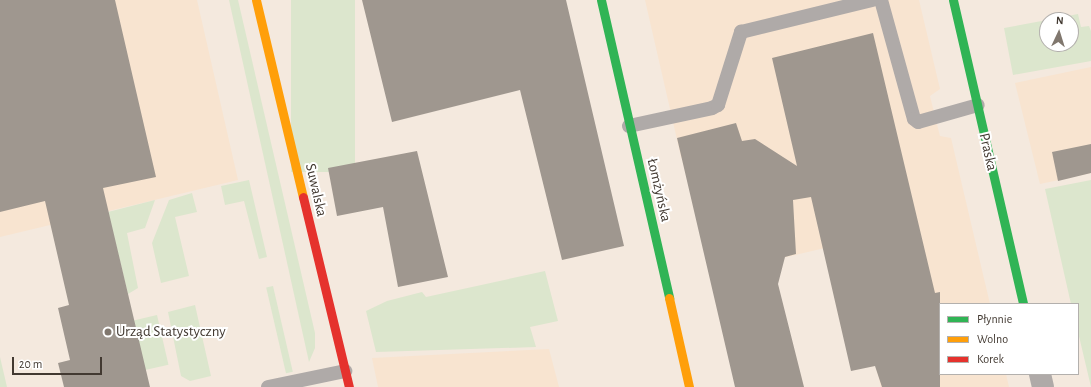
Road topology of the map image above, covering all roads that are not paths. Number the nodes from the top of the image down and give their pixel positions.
1 (256, 0) edge
2 (601, 0) edge
3 (872, 0) edge
4 (881, 0) edge
5 (953, 0) edge
6 (978, 105) junction
7 (630, 126) junction
8 (1024, 303) edge
9 (345, 371) junction
10 (1040, 375) edge
11 (268, 387) edge
12 (349, 387) edge
13 (689, 387) edge
14 (1043, 387) edge

1 - 9 street, Suwalska
2 - 7 street, Łomżyńska
3 - 7 lane
4 - 6 lane
5 - 6 street, Praska
6 - 8 street, Praska
7 - 13 street, Łomżyńska
9 - 11 lane
9 - 12 street, Suwalska
10 - 14 street

